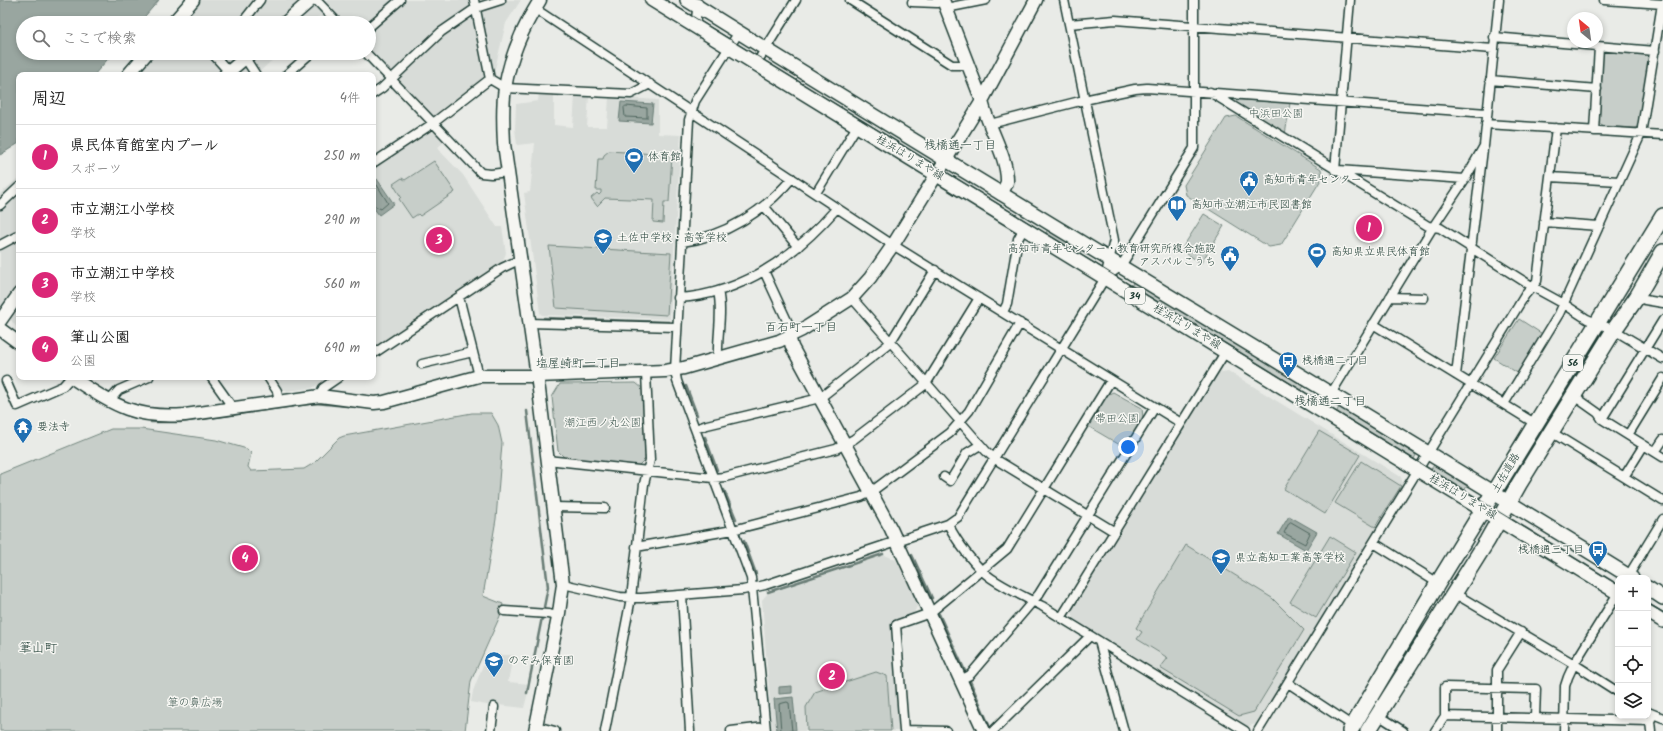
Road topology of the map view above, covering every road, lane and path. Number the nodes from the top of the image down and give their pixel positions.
1 (193, 0) edge
2 (260, 0) edge
3 (311, 0) edge
4 (314, 0) edge
5 (400, 0) edge
6 (501, 0) edge
7 (652, 0) edge
8 (796, 0) edge
9 (850, 0) edge
10 (986, 0) edge
11 (1036, 0) edge
12 (1064, 0) edge
13 (1194, 0) edge
14 (1350, 0) edge
15 (1499, 0) edge
16 (1604, 0) edge
17 (695, 2) edge
18 (912, 2) dead end
19 (944, 3) edge
20 (475, 4) edge
21 (537, 4) edge
22 (1663, 4) edge
23 (179, 16) edge
24 (247, 16) edge
25 (293, 16) edge
26 (331, 16) edge
27 (376, 21) edge
28 (1069, 24) junction
29 (695, 26) junction
30 (1194, 27) junction
31 (739, 32) junction
32 (1494, 37) junction
33 (1347, 38) junction
34 (1567, 43) edge
35 (1603, 46) edge
36 (730, 47) junction
37 (1599, 48) edge
38 (765, 49) junction
39 (1493, 49) junction
40 (1654, 52) junction
41 (142, 60) edge
42 (217, 60) edge
43 (243, 60) edge
44 (250, 60) edge
45 (303, 60) edge
46 (372, 60) edge
47 (756, 64) junction
48 (967, 65) junction
49 (131, 72) edge
50 (226, 72) edge
51 (228, 72) edge
52 (255, 72) edge
53 (289, 72) edge
54 (490, 79) junction
55 (391, 80) junction
56 (1490, 80) junction
57 (650, 84) junction
58 (505, 88) junction
59 (1596, 89) junction
60 (1194, 91) junction
61 (376, 92) edge
62 (1210, 92) junction
63 (1084, 100) junction
64 (982, 101) junction
65 (1341, 102) junction
66 (691, 111) junction
67 (1487, 113) junction
68 (432, 124) junction
69 (990, 124) junction
70 (1486, 124) junction
71 (857, 126) junction
72 (1556, 128) junction
73 (1594, 131) junction
74 (1641, 134) junction
75 (1663, 136) edge
76 (1484, 146) junction
77 (946, 159) junction
78 (376, 161) edge
79 (1335, 170) junction
80 (508, 172) junction
81 (936, 174) junction
82 (1550, 177) junction
83 (792, 178) junction
84 (1465, 179) junction
85 (1619, 181) junction
86 (16, 190) edge
87 (816, 193) junction
88 (1001, 194) junction
89 (0, 205) edge
90 (764, 206) junction
91 (837, 208) junction
92 (1663, 216) edge
93 (1544, 222) junction
94 (1598, 226) junction
95 (1433, 227) junction
96 (1024, 228) junction
97 (16, 237) edge
98 (682, 242) junction
99 (0, 245) edge
100 (893, 245) junction
101 (798, 247) junction
102 (1472, 248) junction
103 (1663, 252) edge
104 (521, 259) junction
105 (1116, 263) junction
106 (935, 270) junction
107 (764, 271) junction
108 (1105, 278) junction
109 (1533, 287) junction
110 (718, 291) junction
111 (459, 297) junction
112 (1390, 297) junction
113 (1637, 297) junction
114 (16, 298) edge
115 (678, 298) junction
116 (852, 298) junction
117 (979, 298) junction
118 (1424, 298) dead end
119 (1663, 302) edge
120 (1564, 304) junction
121 (1003, 312) junction
122 (1663, 320) edge
123 (0, 321) edge
124 (529, 323) junction
125 (1020, 323) junction
126 (1598, 323) junction
127 (1374, 324) junction
128 (676, 327) junction
129 (0, 329) edge
130 (1614, 330) junction
131 (789, 336) junction
132 (16, 341) edge
133 (890, 343) junction
134 (1062, 349) junction
135 (1646, 349) junction
136 (1226, 351) junction
137 (376, 352) edge
138 (473, 352) junction
139 (718, 358) junction
140 (1663, 359) edge
141 (422, 364) dead end
142 (675, 370) junction
143 (646, 373) junction
144 (1456, 375) junction
145 (479, 376) junction
146 (537, 376) junction
147 (1663, 378) edge
148 (68, 380) edge
149 (76, 380) edge
150 (142, 380) edge
151 (213, 380) edge
152 (270, 380) edge
153 (335, 380) edge
154 (1111, 380) junction
155 (6, 381) dead end
156 (926, 384) junction
157 (1471, 384) junction
158 (1331, 394) junction
159 (320, 396) junction
160 (1574, 396) junction
161 (820, 398) junction
162 (110, 401) junction
163 (279, 402) junction
164 (1504, 404) junction
165 (1154, 407) junction
166 (233, 408) junction
167 (1321, 410) junction
168 (1602, 419) junction
169 (960, 422) junction
170 (1181, 423) junction
171 (1536, 424) junction
172 (695, 429) junction
173 (1551, 432) junction
174 (1628, 435) junction
175 (1663, 440) edge
176 (980, 444) junction
177 (845, 445) junction
178 (1644, 445) junction
179 (1655, 452) junction
180 (1429, 454) junction
181 (1663, 457) edge
182 (994, 458) junction
183 (547, 460) junction
184 (1419, 470) junction
185 (648, 472) junction
186 (1624, 477) junction
187 (713, 478) junction
188 (944, 478) dead end
189 (1044, 488) junction
190 (871, 492) junction
191 (1493, 494) junction
192 (1663, 501) edge
193 (1508, 502) junction
194 (553, 507) junction
195 (604, 508) dead end
196 (1484, 510) junction
197 (1088, 516) junction
198 (1499, 519) junction
199 (1663, 519) edge
200 (948, 524) junction
201 (733, 530) junction
202 (1115, 532) junction
203 (896, 541) junction
204 (1374, 543) junction
205 (636, 547) junction
206 (982, 569) junction
207 (1626, 575) edge
208 (1630, 575) edge
209 (1438, 583) junction
210 (563, 584) junction
211 (753, 588) junction
212 (1651, 590) edge
213 (1615, 591) edge
214 (1454, 593) junction
215 (682, 595) junction
216 (631, 598) junction
217 (1615, 598) edge
218 (1663, 598) edge
219 (1033, 601) junction
220 (504, 610) dead end
221 (930, 613) junction
222 (1651, 614) edge
223 (558, 616) junction
224 (1061, 618) junction
225 (1663, 621) edge
226 (1521, 632) junction
227 (1090, 636) junction
228 (1099, 641) junction
229 (1574, 664) junction
230 (960, 680) junction
231 (1288, 683) junction
232 (1497, 688) junction
233 (1615, 690) edge
234 (494, 707) dead end
235 (1378, 715) junction
236 (1445, 716) junction
237 (1497, 716) junction
238 (1651, 716) edge
239 (1535, 717) junction
240 (1615, 717) edge
241 (1564, 718) junction
242 (1663, 718) edge
243 (1651, 719) edge
244 (1351, 728) edge
245 (535, 729) edge
246 (766, 729) edge
247 (491, 731) edge
248 (555, 731) edge
249 (605, 731) edge
250 (690, 731) edge
251 (731, 731) edge
252 (904, 731) edge
253 (946, 731) edge
254 (984, 731) edge
255 (993, 731) edge
256 (1124, 731) edge
257 (1244, 731) edge
258 (1258, 731) edge
259 (1368, 731) edge
260 (1403, 731) edge
261 (1435, 731) edge
262 (1496, 731) edge
263 (1564, 731) edge
264 (1650, 731) edge

1 - 23 street
2 - 24 street
3 - 25 street
4 - 26 street
5 - 27 street
6 - 20 street
7 - 29 main road, 桂浜はりまや線 / 34
8 - 38 street
9 - 48 street
10 - 19 street
11 - 64 street
12 - 28 street
13 - 30 street
14 - 33 street
15 - 32 street
16 - 22 street
17 - 29 street
17 - 31 main road, 桂浜はりまや線 / 34
18 - 19 street
19 - 48 street
20 - 54 street
20 - 55 street
21 - 57 street
21 - 58 street
22 - 40 street
28 - 30 street
28 - 63 street
29 - 36 main road, 桂浜はりまや線 / 34
30 - 33 street
30 - 60 street
31 - 36 street
31 - 38 main road, 桂浜はりまや線 / 34
32 - 34 street
32 - 39 street
33 - 39 street
33 - 65 street
35 - 40 street
36 - 47 main road, 桂浜はりまや線 / 34
36 - 66 street
37 - 59 street
38 - 47 street
38 - 77 main road, 桂浜はりまや線 / 34
39 - 56 street
40 - 74 street
41 - 49 street
42 - 50 street
43 - 51 street
44 - 52 street
45 - 53 street
46 - 55 street
47 - 71 main road, 桂浜はりまや線 / 34
48 - 64 street
54 - 58 street
54 - 68 street
55 - 61 street
55 - 68 street
56 - 59 street
56 - 67 street
57 - 58 street
57 - 66 street
58 - 80 street
59 - 73 street
60 - 62 street
60 - 63 street
60 - 105 street
62 - 65 street
62 - 79 street
63 - 69 street
63 - 105 street
64 - 69 street
64 - 77 street
65 - 67 street
65 - 79 street
66 - 83 street
66 - 98 street
67 - 70 street
68 - 78 street
68 - 80 street
69 - 88 street
70 - 72 street
70 - 76 street
71 - 81 main road, 桂浜はりまや線 / 34
71 - 87 street
72 - 73 street
72 - 82 street
73 - 74 street
74 - 75 street
74 - 85 street
76 - 84 street
76 - 102 street
77 - 81 street
77 - 88 main road, 桂浜はりまや線 / 34
79 - 84 street
79 - 95 street
80 - 104 street
81 - 96 main road, 桂浜はりまや線 / 34
81 - 100 street
82 - 85 street
82 - 93 street
83 - 87 street
83 - 90 street
84 - 95 street
85 - 94 street
86 - 89 street
87 - 91 street
88 - 105 main road, 桂浜はりまや線 / 34
90 - 98 street
90 - 101 street
91 - 100 street
91 - 101 street
92 - 126 highway, 土佐道路 / 56
93 - 94 street
93 - 109 street
94 - 120 street
95 - 102 street
95 - 112 street
96 - 108 main road, 桂浜はりまや線 / 34
96 - 121 street
97 - 99 street
98 - 115 street
100 - 106 street
100 - 116 street
101 - 107 street
102 - 109 street
102 - 144 street
103 - 113 highway, 土佐道路 / 56
104 - 111 street
104 - 124 street
105 - 108 street
105 - 108 street
105 - 158 main road, 桂浜はりまや線 / 34
106 - 117 street
106 - 133 street
107 - 110 street
107 - 131 street
108 - 134 street
108 - 136 main road, 桂浜はりまや線 / 34
109 - 120 street
109 - 157 street
110 - 115 street
110 - 139 street
111 - 137 street
111 - 138 street
112 - 118 street
112 - 127 street
113 - 119 street
113 - 130 highway, 土佐道路 / 56
114 - 123 street
115 - 128 street
116 - 131 street
116 - 133 street
117 - 121 street
117 - 156 street
120 - 126 street
120 - 164 street
121 - 125 street
122 - 135 street
124 - 128 street
124 - 146 street
125 - 134 street
125 - 169 street
126 - 130 street
126 - 171 highway, 土佐道路 / 56
127 - 144 street
127 - 158 street
128 - 142 street
129 - 132 street
130 - 135 street
130 - 160 highway, 土佐道路 / 56
131 - 139 street
131 - 161 street
133 - 156 street
133 - 161 street
134 - 154 street
134 - 182 street
135 - 140 street
135 - 168 street
136 - 167 main road, 桂浜はりまや線 / 34
136 - 170 street
138 - 141 street
138 - 145 street
139 - 142 street
142 - 143 street
142 - 172 street
143 - 146 street
143 - 185 street
144 - 157 street
145 - 146 street
145 - 159 street
146 - 183 street
147 - 174 street
148 - 155 street
149 - 162 street
150 - 162 street
151 - 166 street
152 - 163 street
153 - 159 street
154 - 165 street
154 - 189 street
156 - 169 street
156 - 177 street
157 - 164 street
157 - 180 street
158 - 167 street
158 - 180 main road, 桂浜はりまや線 / 34
159 - 163 street
160 - 168 street
160 - 173 highway, 土佐道路 / 56
161 - 172 street
161 - 177 street
162 - 166 street
163 - 166 street
164 - 171 street
165 - 170 street
165 - 197 street
167 - 184 main road, 桂浜はりまや線 / 34
168 - 174 street
169 - 176 street
169 - 190 street
170 - 202 street
171 - 191 highway, 土佐道路 / 56
172 - 187 street
173 - 186 street
173 - 193 highway, 土佐道路 / 56
174 - 178 street
175 - 179 street
176 - 182 street
176 - 188 street
177 - 187 street
177 - 190 street
178 - 179 street
178 - 186 street
179 - 181 street
180 - 184 street
180 - 191 main road, 桂浜はりまや線 / 34
182 - 189 street
182 - 200 street
183 - 185 street
183 - 194 street
184 - 196 main road, 桂浜はりまや線 / 34
184 - 204 street
185 - 187 street
185 - 205 street
186 - 192 street
187 - 201 street
189 - 197 street
189 - 206 street
190 - 201 street
190 - 203 street
191 - 193 main road, 桂浜はりまや線 / 34
191 - 196 highway, 土佐道路 / 56
193 - 198 highway, 土佐道路 / 56
193 - 207 main road, 桂浜はりまや線 / 34
194 - 195 street
194 - 210 street
196 - 198 main road, 桂浜はりまや線 / 34
196 - 209 highway, 土佐道路 / 56
197 - 202 street
197 - 219 street
198 - 213 main road, 桂浜はりまや線 / 34
198 - 214 highway, 土佐道路 / 56
199 - 208 street
200 - 203 street
200 - 206 street
201 - 205 street
201 - 211 street
202 - 224 street
203 - 211 street
203 - 221 street
204 - 209 street
204 - 231 street
205 - 216 street
206 - 219 street
206 - 221 street
209 - 244 highway, 土佐道路 / 56
210 - 216 street
210 - 223 street
211 - 215 street
211 - 246 street
212 - 218 main road
214 - 226 street
214 - 235 highway, 土佐道路 / 56
215 - 216 street
215 - 250 street
216 - 249 street
217 - 229 street
219 - 224 street
219 - 230 street
220 - 223 street
221 - 230 street
221 - 252 street
222 - 225 main road
223 - 245 street
224 - 227 street
226 - 229 street
226 - 232 street
227 - 228 street
227 - 255 street
228 - 256 street
228 - 257 street
229 - 233 street
229 - 241 street
230 - 254 street
231 - 244 street
231 - 258 street
232 - 236 street
232 - 237 street
232 - 239 street
234 - 247 street
235 - 259 highway, 土佐道路 / 56
235 - 260 street
236 - 237 street
236 - 261 street
237 - 239 street
237 - 262 street
238 - 242 street
239 - 241 street
240 - 241 street
241 - 263 street
243 - 264 street
245 - 248 street
246 - 251 street
252 - 253 street

